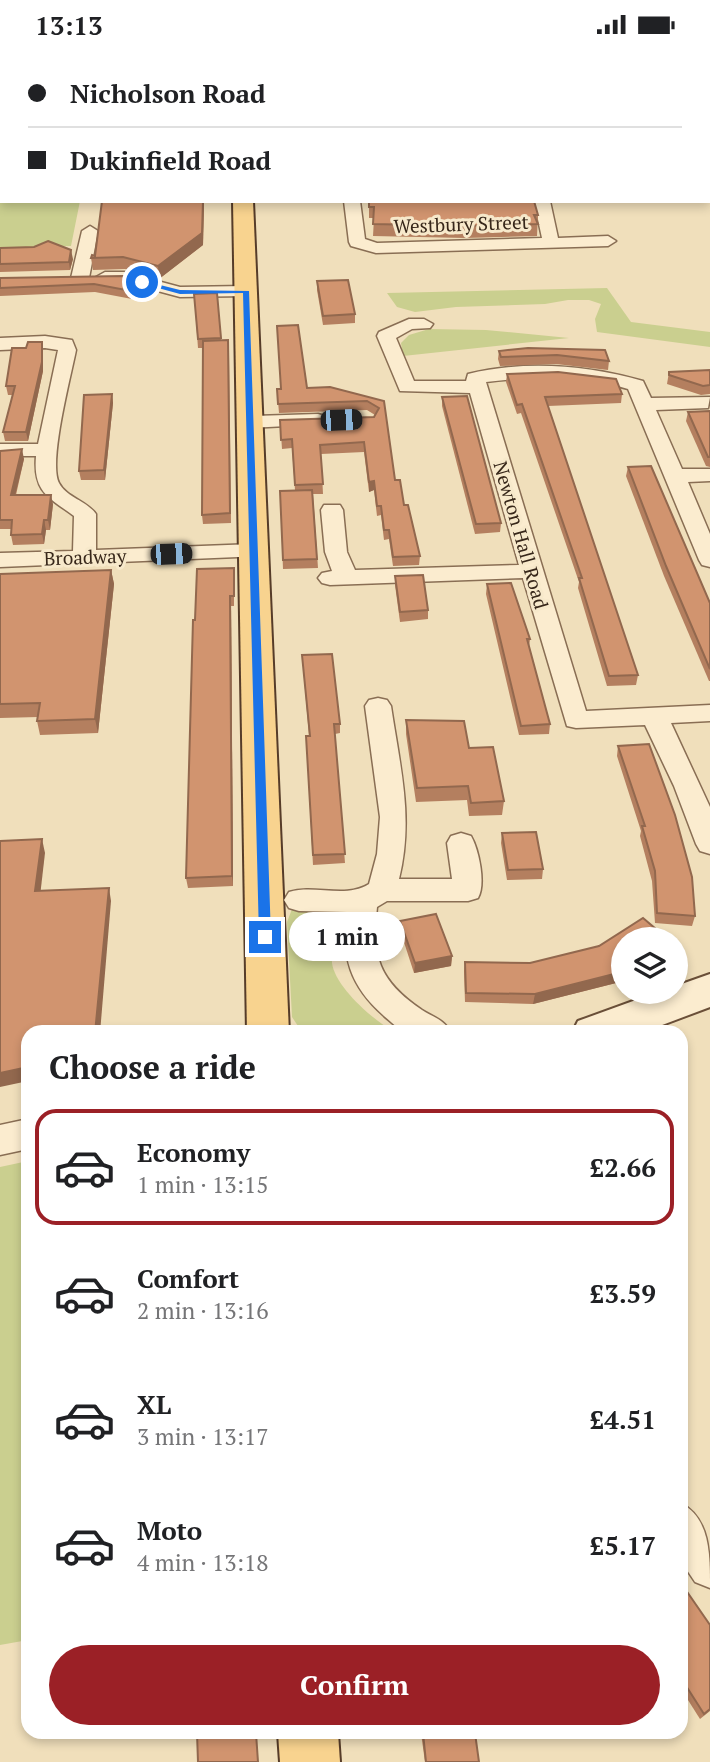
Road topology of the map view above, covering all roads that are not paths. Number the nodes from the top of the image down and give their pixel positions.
1 (243, 203) edge
2 (352, 203) edge
3 (542, 203) edge
4 (90, 231) dead end
5 (608, 241) dead end
6 (551, 243) junction
7 (246, 291) junction
8 (424, 324) dead end
9 (0, 344) edge
10 (477, 387) junction
11 (640, 395) junction
12 (708, 402) dead end
13 (341, 420) edge
14 (250, 422) junction
15 (0, 450) edge
16 (46, 450) junction
17 (710, 475) edge
18 (674, 476) junction
19 (332, 510) dead end
20 (254, 551) junction
21 (84, 557) junction
22 (0, 560) edge
23 (710, 560) edge
24 (531, 571) junction
25 (378, 706) dead end
26 (710, 713) edge
27 (654, 716) junction
28 (461, 843) dead end
29 (710, 844) edge
30 (373, 896) junction
31 (299, 900) dead end
32 (710, 990) edge
33 (268, 1025) edge
34 (418, 1025) edge
35 (615, 1025) edge
36 (21, 1136) edge
37 (0, 1140) edge
38 (688, 1534) edge
39 (710, 1567) edge
40 (308, 1739) edge
41 (310, 1762) edge

1 - 7 main road
2 - 6 street, Westbury Street
3 - 6 street
4 - 7 street
5 - 6 street, Westbury Street
7 - 14 main road
8 - 10 street
9 - 16 street
10 - 11 street
10 - 24 street, Newton Hall Road
11 - 12 street
11 - 18 street
13 - 14 street
14 - 20 main road
15 - 16 street
16 - 21 street
17 - 18 street
18 - 23 street
19 - 24 street
20 - 21 street, Broadway
20 - 33 main road
21 - 22 street, Broadway
24 - 27 street, Newton Hall Road
25 - 30 street
26 - 27 street, Newton Hall Road
27 - 29 street
28 - 30 street
30 - 31 street
30 - 34 street
32 - 35 street
36 - 37 street
38 - 39 street
40 - 41 main road

